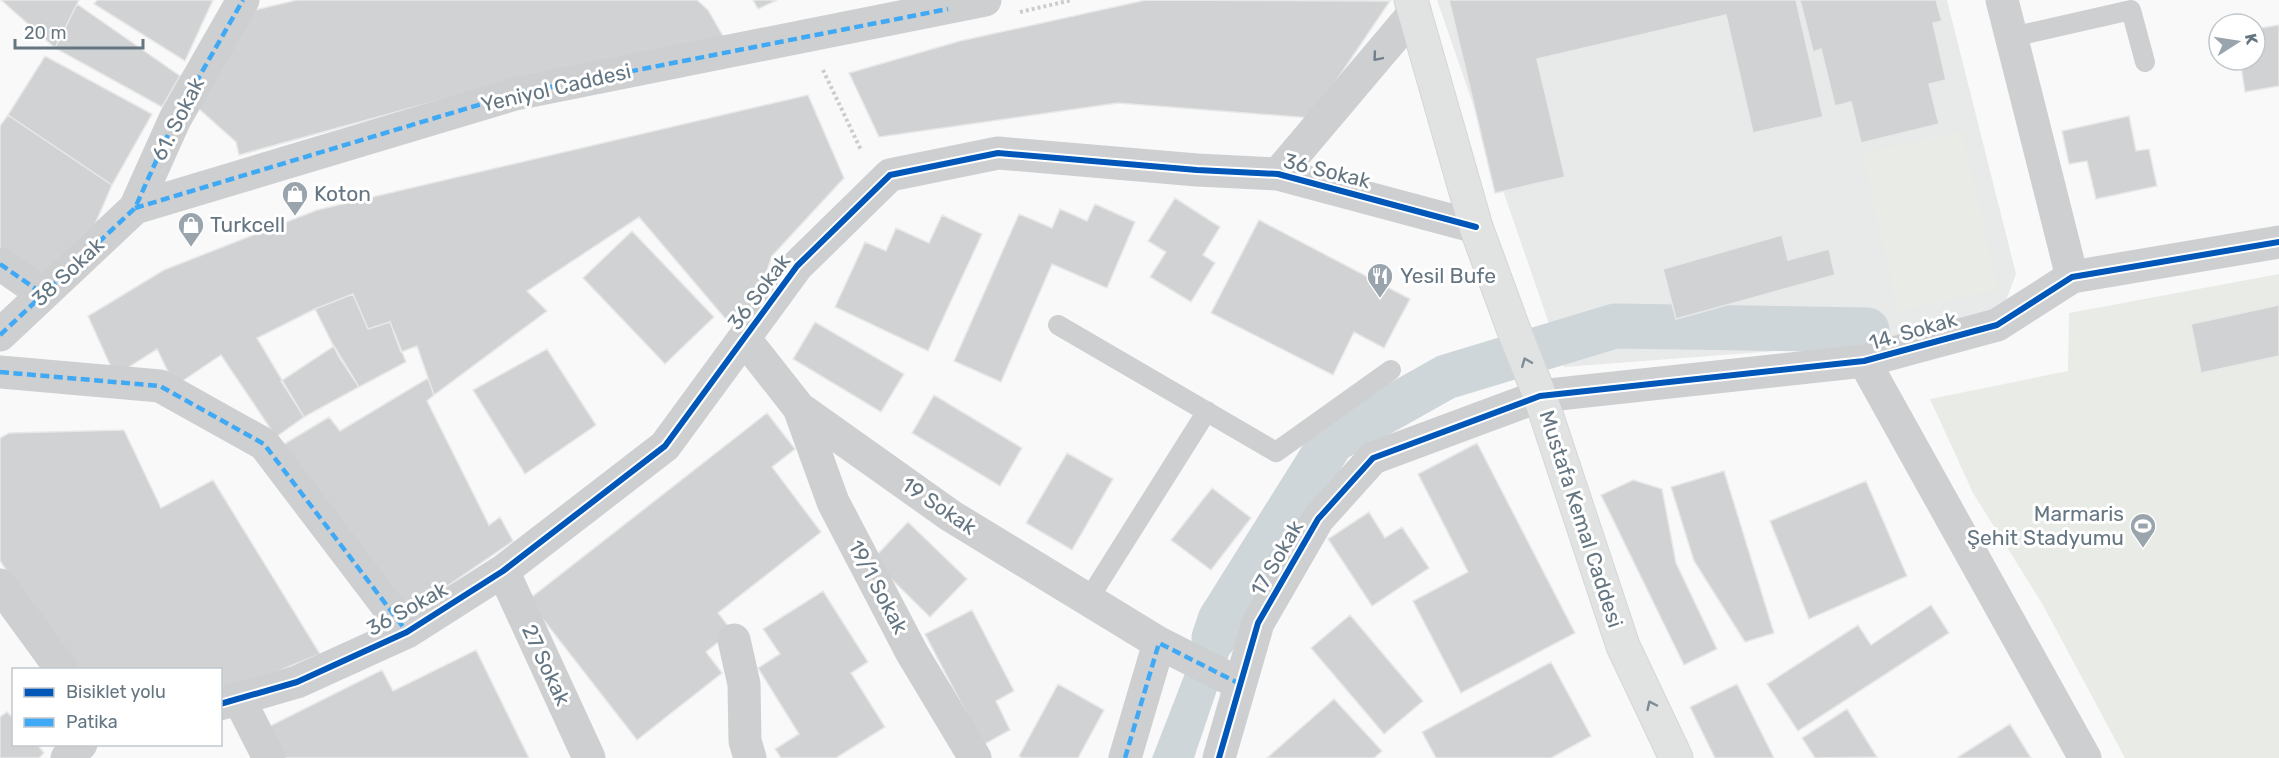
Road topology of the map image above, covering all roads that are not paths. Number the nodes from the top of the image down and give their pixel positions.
1 (243, 0) edge
2 (985, 0) edge
3 (2002, 0) edge
4 (945, 4) edge
5 (1413, 6) edge
6 (2012, 37) junction
7 (2145, 62) dead end
8 (1278, 174) junction
9 (135, 208) junction
10 (1476, 227) junction
11 (2279, 242) edge
12 (0, 264) edge
13 (2072, 277) junction
14 (43, 294) junction
15 (1058, 325) dead end
16 (0, 335) edge
17 (744, 338) junction
18 (1864, 361) junction
19 (1391, 370) dead end
20 (0, 372) edge
21 (1540, 396) junction
22 (799, 408) junction
23 (1207, 411) junction
24 (503, 572) junction
25 (0, 585) edge
26 (1088, 600) junction
27 (407, 632) junction
28 (734, 640) dead end
29 (1159, 643) junction
30 (61, 668) edge
31 (1240, 684) junction
32 (230, 701) edge
33 (79, 746) edge
34 (67, 758) edge
35 (269, 758) edge
36 (589, 758) edge
37 (750, 758) edge
38 (975, 758) edge
39 (1125, 758) edge
40 (1219, 758) edge
41 (1676, 758) edge
42 (2085, 758) edge

1 - 9 street, 61. Sokak
2 - 4 street, Yeniyol Caddesi
3 - 6 street
4 - 9 street, Yeniyol Caddesi
5 -> 8 street
5 - 10 street, Mustafa Kemal Caddesi
6 - 7 lane
6 - 13 street
8 - 10 street, 36 Sokak
8 - 17 street, 36 Sokak
9 - 14 street, 38 Sokak
21 -> 10 street, Mustafa Kemal Caddesi
11 - 13 street, 14. Sokak
12 - 14 street
13 - 18 street, 14. Sokak
14 - 16 street, 38 Sokak
15 - 23 lane
17 - 22 street, 19 Sokak
17 - 24 street, 36 Sokak
18 - 21 street, 14. Sokak
18 - 42 street
19 - 23 lane
20 - 27 street
21 - 31 street, 17 Sokak
41 -> 21 street, Mustafa Kemal Caddesi
22 - 26 street, 19 Sokak
22 - 38 street, 19/1 Sokak
23 - 26 lane
24 - 27 street, 36 Sokak
24 - 36 street, 27 Sokak
25 - 30 street
26 - 29 street, 19 Sokak
27 - 32 street, 36 Sokak
28 - 37 street
29 - 31 street, 19 Sokak
29 - 39 street
31 - 40 street, 17 Sokak
32 - 35 street
33 - 34 street

